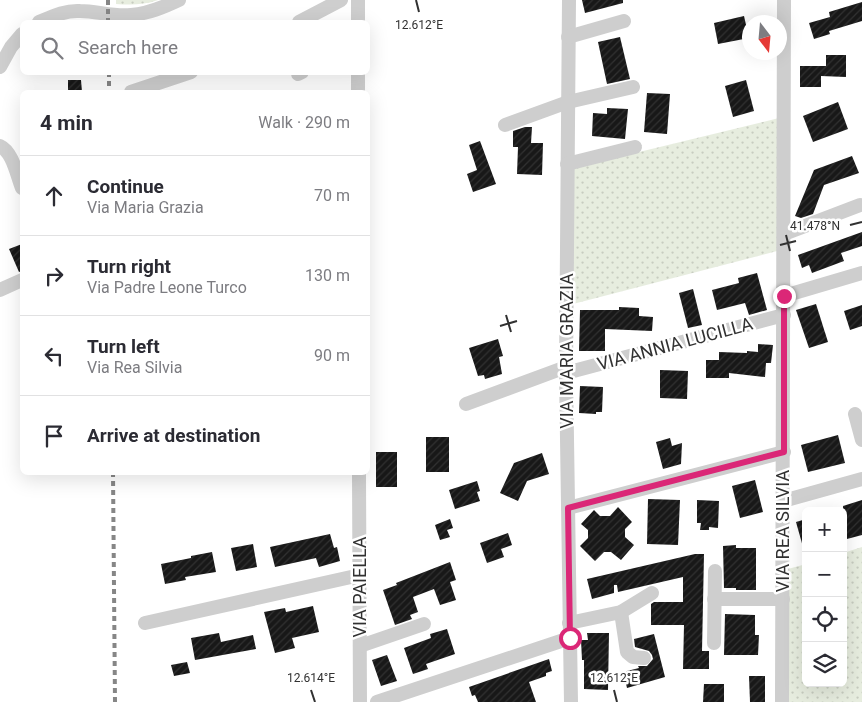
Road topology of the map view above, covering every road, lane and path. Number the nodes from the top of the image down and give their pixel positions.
1 (179, 0) edge
2 (341, 0) edge
3 (358, 0) edge
4 (568, 0) edge
5 (784, 0) edge
6 (43, 20) edge
7 (303, 20) edge
8 (358, 20) edge
9 (624, 21) dead end
10 (20, 36) edge
11 (568, 37) junction
12 (0, 67) edge
13 (182, 75) edge
14 (358, 75) edge
15 (634, 87) dead end
16 (137, 90) edge
17 (358, 90) edge
18 (568, 102) junction
19 (504, 125) dead end
20 (0, 146) edge
21 (635, 147) dead end
22 (567, 164) junction
23 (20, 183) edge
24 (860, 205) dead end
25 (784, 234) junction
26 (862, 273) edge
27 (20, 281) edge
28 (0, 290) edge
29 (784, 296) junction
30 (784, 315) junction
31 (566, 370) junction
32 (466, 404) dead end
33 (855, 414) dead end
34 (862, 440) edge
35 (784, 452) junction
36 (359, 475) edge
37 (862, 479) edge
38 (783, 501) junction
39 (568, 508) junction
40 (715, 571) dead end
41 (360, 575) junction
42 (652, 594) dead end
43 (783, 598) junction
44 (714, 599) junction
45 (621, 612) junction
46 (144, 623) dead end
47 (569, 623) junction
48 (424, 624) dead end
49 (570, 638) junction
50 (714, 643) dead end
51 (360, 646) junction
52 (644, 658) dead end
53 (360, 702) edge
54 (377, 702) edge
55 (571, 702) edge
56 (782, 702) edge

1 - 6 street
2 - 7 street
3 - 8 street
4 - 11 street, VIA MARIA GRAZIA
5 - 25 street, VIA REA SILVIA
9 - 11 street
10 - 12 street
11 - 18 street, VIA MARIA GRAZIA
13 - 16 street
14 - 17 street
15 - 18 street
18 - 19 street
18 - 22 street, VIA MARIA GRAZIA
20 - 23 street
21 - 22 street
22 - 31 street, VIA MARIA GRAZIA
24 - 25 street
25 - 29 street, VIA REA SILVIA
26 - 29 street
27 - 28 street
29 - 30 street, VIA REA SILVIA
30 - 31 street, VIA ANNIA LUCILLA
30 - 35 street, VIA REA SILVIA
31 - 32 street, VIA ANNIA LUCILLA
31 - 39 street, VIA MARIA GRAZIA
33 - 34 street
35 - 38 street, VIA REA SILVIA
35 - 39 street
36 - 41 street, VIA PAIELLA
37 - 38 street, VIA REA SILVIA
38 - 43 street, VIA REA SILVIA
39 - 47 street, VIA MARIA GRAZIA
40 - 44 street
41 - 46 street
41 - 51 street, VIA PAIELLA
42 - 45 street
43 - 44 street
43 - 56 street, VIA REA SILVIA
44 - 50 street
45 - 47 street
45 - 52 street
47 - 49 street, VIA MARIA GRAZIA
48 - 51 street
49 - 54 street
49 - 55 street, VIA MARIA GRAZIA
51 - 53 street, VIA PAIELLA

